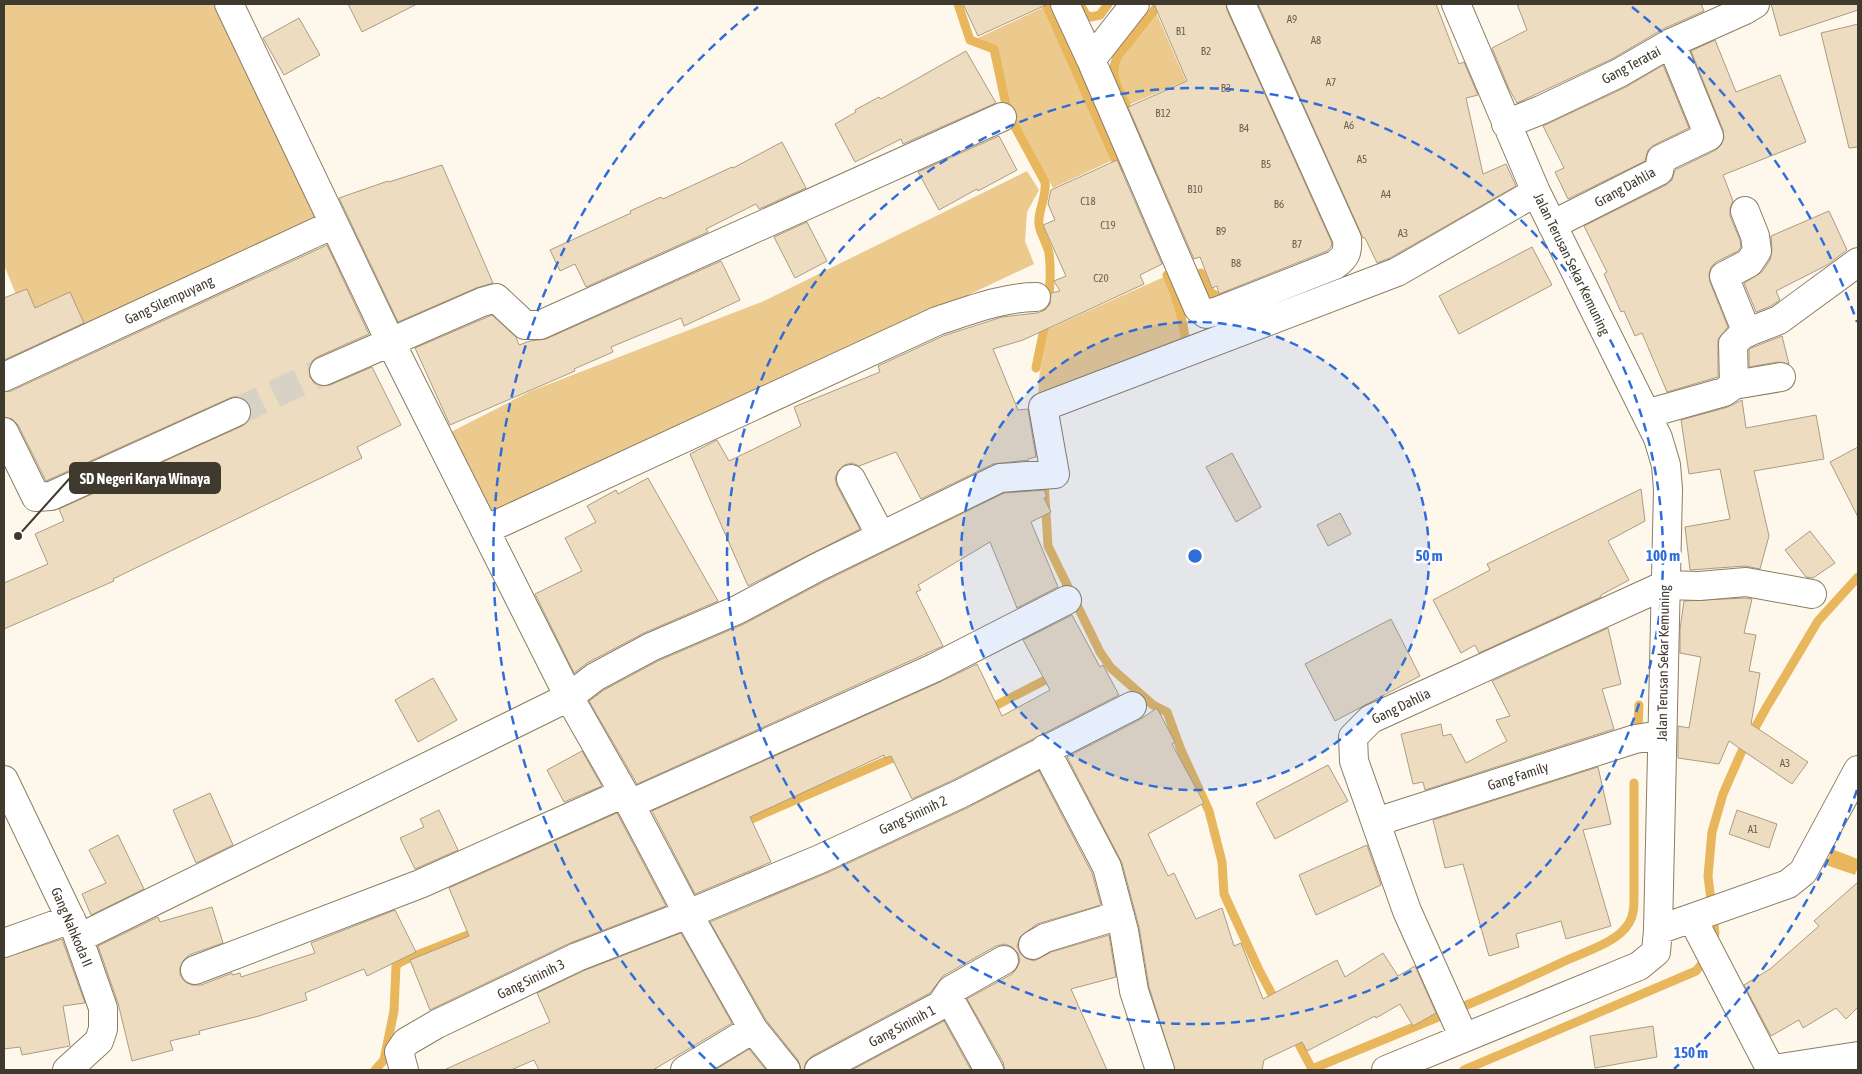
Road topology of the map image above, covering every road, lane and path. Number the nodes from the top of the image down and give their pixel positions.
1 (228, 4) edge
2 (1065, 4) edge
3 (1136, 4) edge
4 (1241, 4) edge
5 (1456, 4) edge
6 (1754, 4) edge
7 (1671, 43) junction
8 (1091, 60) junction
9 (1002, 117) dead end
10 (1506, 124) junction
11 (1536, 192) junction
12 (1745, 211) dead end
13 (334, 224) junction
14 (1552, 225) junction
15 (1858, 262) edge
16 (1036, 297) dead end
17 (1747, 333) junction
18 (390, 341) junction
19 (324, 371) tunnel mouth
20 (4, 376) edge
21 (1781, 376) dead end
22 (1734, 384) junction
23 (236, 412) tunnel mouth
24 (1646, 414) junction
25 (4, 432) edge
26 (851, 479) dead end
27 (485, 530) junction
28 (881, 536) junction
29 (1665, 585) junction
30 (1812, 594) dead end
31 (1068, 600) dead end
32 (569, 697) junction
33 (1132, 706) dead end
34 (1662, 735) junction
35 (1045, 749) junction
36 (1858, 770) edge
37 (4, 780) edge
38 (627, 799) junction
39 (1376, 822) junction
40 (688, 914) junction
41 (1120, 915) junction
42 (1698, 924) junction
43 (75, 929) junction
44 (1658, 930) junction
45 (4, 943) edge
46 (1033, 945) dead end
47 (1004, 960) dead end
48 (195, 970) dead end
49 (948, 996) junction
50 (753, 1028) junction
51 (1464, 1038) junction
52 (1858, 1056) edge
53 (67, 1070) edge
54 (404, 1070) edge
55 (685, 1070) edge
56 (786, 1070) edge
57 (819, 1070) edge
58 (989, 1070) edge
59 (1160, 1070) edge
60 (1386, 1070) edge
61 (1769, 1070) edge

1 - 13 street
2 - 8 street
3 - 8 street
4 - 8 street
5 - 10 street, Jalan Terusan Sekar Kemuning
6 - 7 street, Gang Teratai
7 - 10 street, Gang Teratai
7 - 14 street, Grang Dahlia
9 - 18 street
10 - 11 street, Jalan Terusan Sekar Kemuning
11 - 14 street, Jalan Terusan Sekar Kemuning
11 - 28 street
12 - 17 street
13 - 18 street
13 - 20 street, Gang Silempuyang
14 - 24 street, Jalan Terusan Sekar Kemuning
15 - 17 street
16 - 27 street
17 - 22 street
18 - 19 street
18 - 27 street
21 - 22 street
22 - 24 street
23 - 25 street
24 - 29 street, Jalan Terusan Sekar Kemuning
26 - 28 street
27 - 32 street
28 - 32 street
29 - 30 street
29 - 34 street, Jalan Terusan Sekar Kemuning
29 - 39 street, Gang Dahlia
31 - 38 street
32 - 38 street
32 - 43 street
33 - 35 street, Gang Sininih 2
34 - 39 street, Gang Family
34 - 44 street, Jalan Terusan Sekar Kemuning
35 - 40 street, Gang Sininih 2
35 - 41 street
36 - 42 street
37 - 43 street, Gang Nahkoda II
38 - 40 street
38 - 48 street
39 - 51 street, Gang Dahlia
40 - 50 street
40 - 54 street, Gang Sininih 3
41 - 46 street
41 - 59 street
42 - 44 street
42 - 61 street
43 - 45 street
43 - 53 street, Gang Nahkoda II
44 - 51 street, Jalan Terusan Sekar Kemuning
47 - 49 street, Gang Sininih 1
49 - 57 street, Gang Sininih 1
49 - 58 street
50 - 55 street
50 - 56 street
51 - 60 street, Jalan Terusan Sekar Kemuning
52 - 61 street

